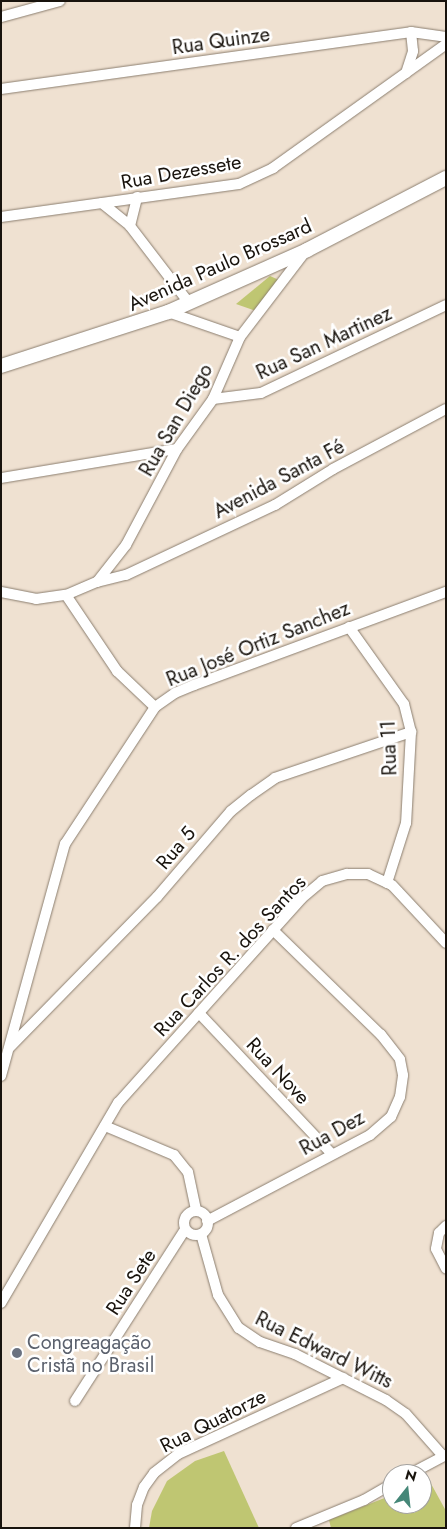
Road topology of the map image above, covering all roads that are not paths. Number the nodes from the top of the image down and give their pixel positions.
1 (60, 1) edge
2 (1, 17) edge
3 (411, 32) junction
4 (446, 37) edge
5 (446, 44) edge
6 (406, 74) junction
7 (1, 89) edge
8 (446, 178) edge
9 (137, 197) junction
10 (102, 203) junction
11 (1, 217) edge
12 (130, 226) junction
13 (307, 250) junction
14 (189, 303) junction
15 (446, 305) edge
16 (168, 312) junction
17 (240, 337) junction
18 (1, 366) edge
19 (213, 399) junction
20 (446, 409) edge
21 (177, 449) junction
22 (1, 478) edge
23 (97, 582) junction
24 (1, 592) edge
25 (446, 592) edge
26 (66, 595) junction
27 (349, 627) junction
28 (155, 707) junction
29 (411, 732) junction
30 (387, 883) junction
31 (273, 930) junction
32 (446, 943) edge
33 (199, 1013) junction
34 (8, 1049) junction
35 (1, 1076) edge
36 (105, 1126) junction
37 (331, 1153) junction
38 (196, 1209) junction
39 (207, 1221) junction
40 (446, 1226) edge
41 (184, 1231) junction
42 (201, 1234) junction
43 (446, 1269) edge
44 (1, 1303) edge
45 (343, 1378) junction
46 (75, 1402) dead end
47 (444, 1455) edge
48 (428, 1464) edge
49 (382, 1489) edge
50 (136, 1528) edge
51 (296, 1528) edge

1 - 2 street
3 - 4 street, Rua Quinze
3 - 6 street
3 - 7 street, Rua Quinze
5 - 6 street, Rua Dezessete
6 - 9 street, Rua Dezessete
8 - 13 main road, Avenida Paulo Brossard
9 - 10 street, Rua Dezessete
9 - 12 street
10 - 11 street, Rua Dezessete
10 - 12 street
12 - 14 street
13 - 14 main road, Avenida Paulo Brossard
13 - 17 street, Rua San Diego
14 - 16 main road, Avenida Paulo Brossard
15 - 19 street, Rua San Martinez
16 - 17 street
16 - 18 main road, Avenida Paulo Brossard
17 - 19 street, Rua San Diego
19 - 21 street, Rua San Diego
20 - 23 street, Avenida Santa Fé
21 - 22 street
21 - 23 street, Rua San Diego
23 - 26 street, Rua San Diego
24 - 26 street, Rua San Diego
25 - 27 street, Rua José Ortiz Sanchez
26 - 28 street
27 - 28 street, Rua José Ortiz Sanchez
27 - 29 street, Rua 11
28 - 34 street, Rua José Ortiz Sanchez
29 - 30 street, Rua 11
29 - 34 street, Rua 5
30 - 31 street, Rua Carlos R. dos Santos
30 - 32 street, Rua Carlos R. dos Santos
31 - 33 street, Rua Carlos R. dos Santos
31 - 37 street, Rua Dez
33 - 36 street, Rua Carlos R. dos Santos
33 - 37 street, Rua Nove
34 - 35 street, Rua José Ortiz Sanchez
36 - 38 street
36 - 44 street, Rua Carlos R. dos Santos
37 - 39 street, Rua Dez
38 - 39 street
38 - 41 street
39 - 42 street
40 - 43 street
41 - 42 street
41 - 46 street, Rua Sete
42 - 45 street, Rua Edward Witts
45 - 47 street, Rua Edward Witts
45 - 50 street, Rua Quatorze
47 - 48 street
49 - 51 street

